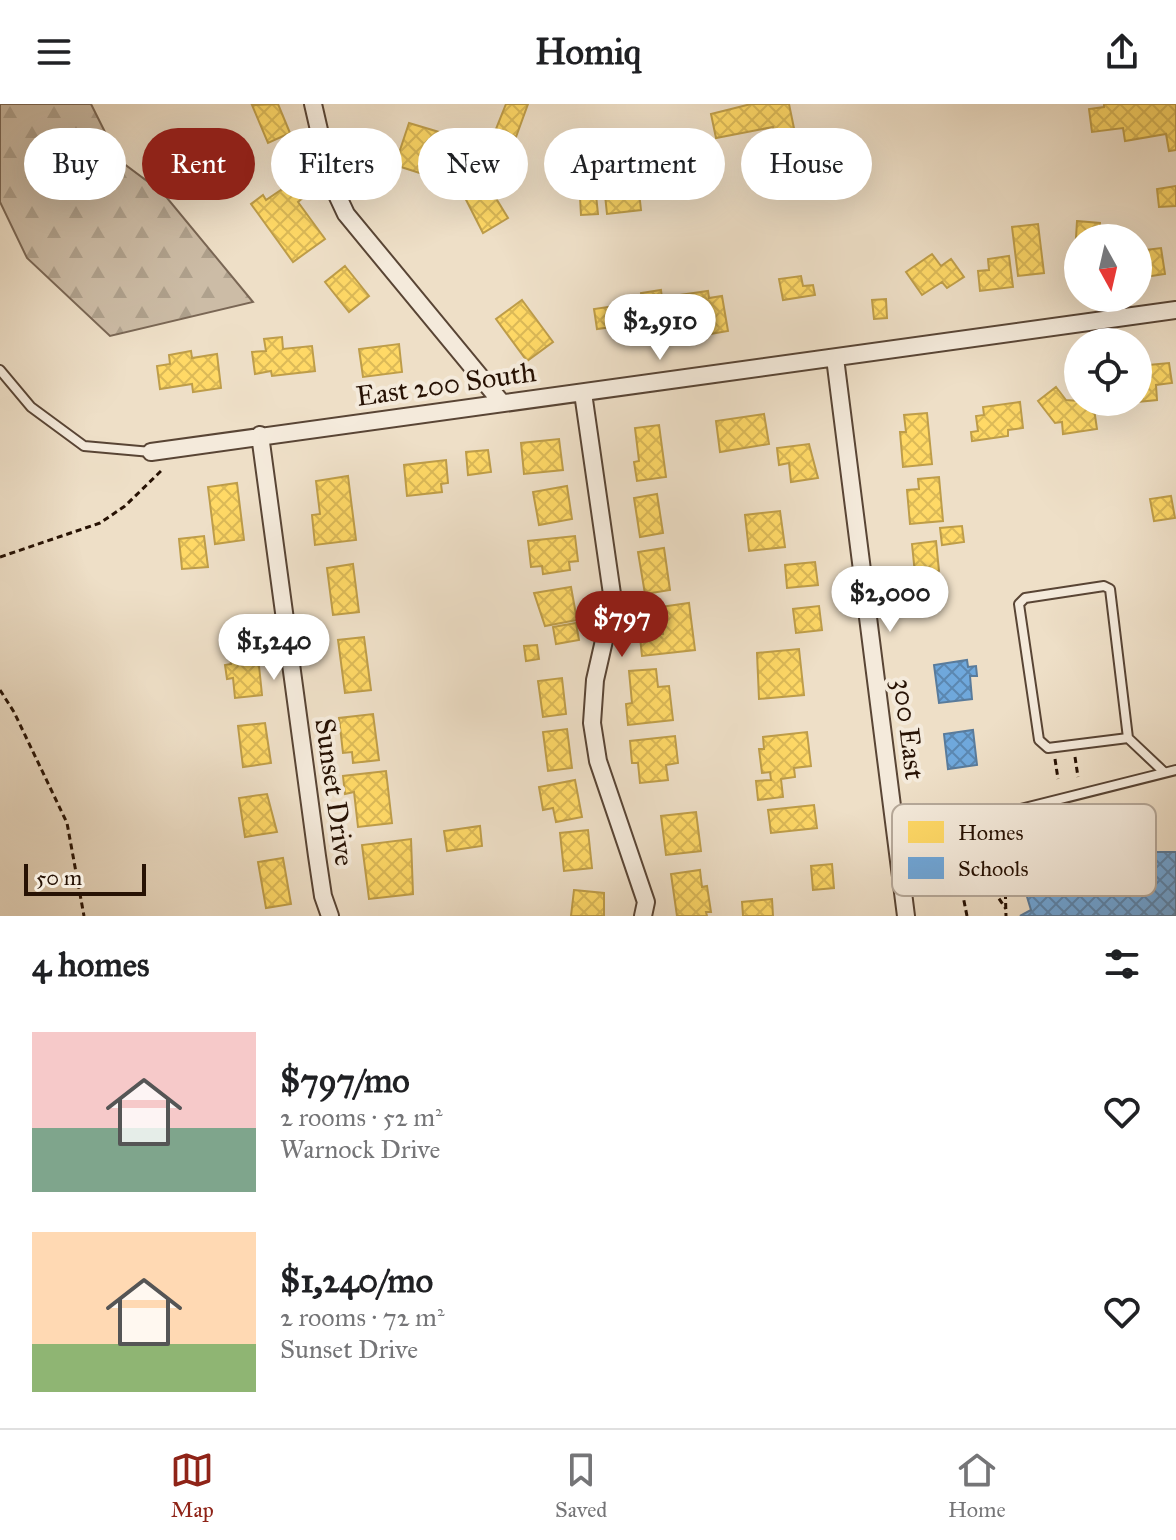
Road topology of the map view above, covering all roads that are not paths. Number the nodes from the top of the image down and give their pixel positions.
1 (313, 104) edge
2 (1176, 310) edge
3 (835, 358) junction
4 (0, 370) edge
5 (583, 393) junction
6 (502, 403) junction
7 (260, 435) junction
8 (151, 452) joint
9 (1128, 738) junction
10 (1176, 770) edge
11 (1164, 772) junction
12 (1039, 804) edge
13 (892, 806) edge
14 (903, 896) edge
15 (330, 916) edge
16 (643, 916) edge
17 (906, 916) edge

1 - 6 street
2 - 3 street, East 200 South
3 - 5 street, East 200 South
3 - 13 street, 300 East
4 - 8 lane
5 - 6 street, East 200 South
5 - 16 street
6 - 7 street, East 200 South
7 - 8 street, East 200 South
7 - 15 street, Sunset Drive
9 - 9 lane
9 - 11 lane
10 - 11 lane
11 - 12 lane
14 - 17 street, 300 East

